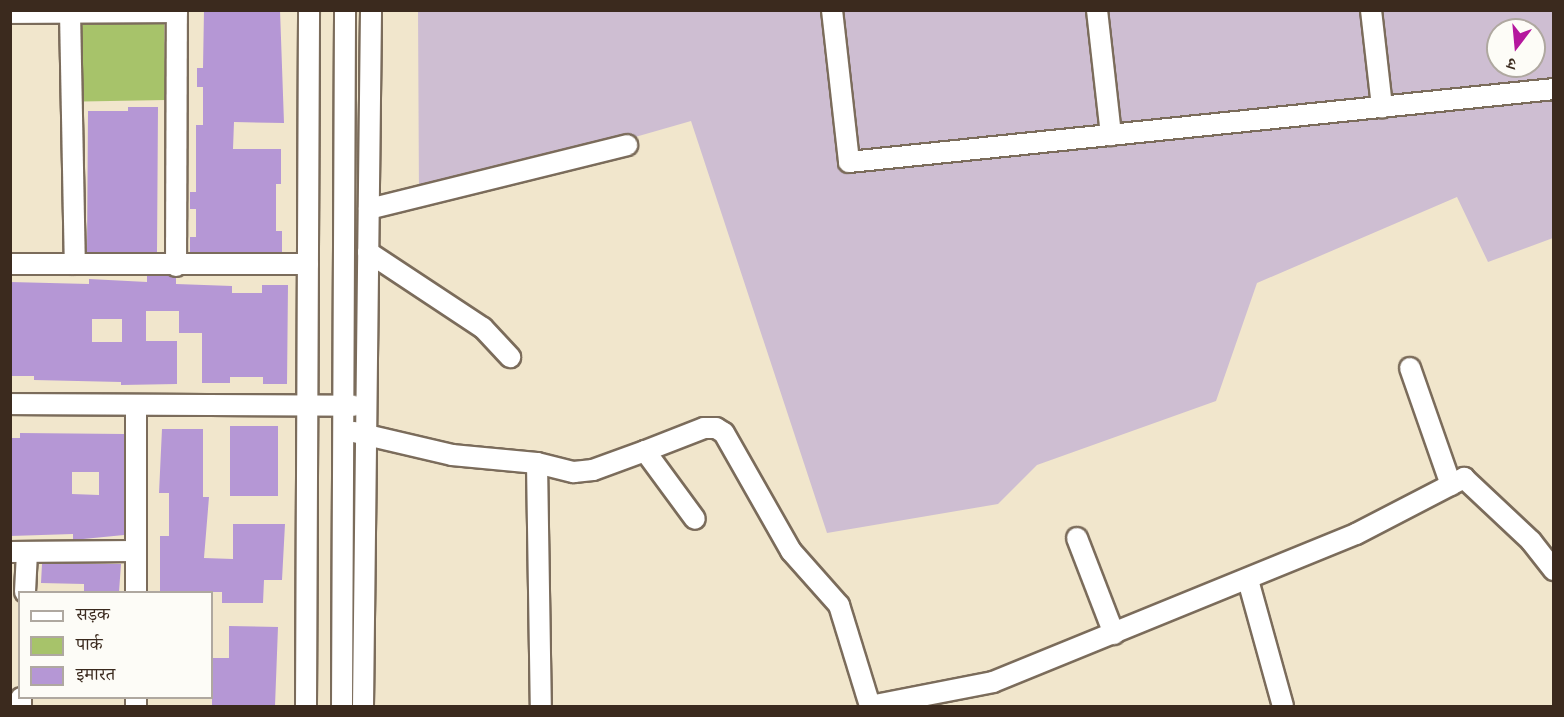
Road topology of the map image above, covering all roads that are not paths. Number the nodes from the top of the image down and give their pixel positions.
1 (309, 10) edge
2 (345, 10) edge
3 (371, 10) edge
4 (832, 10) edge
5 (1097, 10) edge
6 (1371, 10) edge
7 (177, 11) edge
8 (70, 12) junction
9 (10, 13) edge
10 (1554, 89) edge
11 (1382, 106) junction
12 (1111, 135) junction
13 (627, 145) dead end
14 (369, 209) junction
15 (368, 252) junction
16 (10, 264) edge
17 (75, 264) junction
18 (308, 264) junction
19 (176, 266) junction
20 (510, 357) dead end
21 (1410, 368) dead end
22 (10, 404) edge
23 (136, 405) junction
24 (366, 405) junction
25 (309, 406) junction
26 (342, 406) junction
27 (342, 430) junction
28 (366, 434) junction
29 (645, 451) junction
30 (537, 463) junction
31 (1451, 485) junction
32 (695, 519) dead end
33 (1077, 538) dead end
34 (136, 551) junction
35 (19, 552) edge
36 (1554, 570) edge
37 (1248, 580) junction
38 (25, 591) edge
39 (136, 591) edge
40 (1114, 634) junction
41 (306, 706) edge
42 (342, 706) edge
43 (363, 706) edge
44 (541, 706) edge
45 (870, 706) edge
46 (1283, 706) edge

1 - 18 street
2 - 26 street
3 - 14 street
4 - 12 street
5 - 12 street
6 - 11 street
7 - 8 street
7 - 19 street
8 - 9 street
8 - 17 street
10 - 11 street
11 - 12 street
13 - 14 street
14 - 15 street
15 - 20 street
15 - 24 street
16 - 17 street
17 - 19 street
18 - 19 street
18 - 25 street
21 - 31 street
22 - 23 street
23 - 25 street
23 - 34 street
24 - 26 street
24 - 28 street
25 - 26 street
25 - 41 street
26 - 27 street
27 - 28 street
27 - 42 street
28 - 30 street
28 - 43 street
29 - 30 street
29 - 32 street
29 - 45 street
30 - 44 street
31 - 36 street
31 - 37 street
33 - 40 street
34 - 35 street
34 - 39 street
35 - 38 street
37 - 40 street
37 - 46 street
40 - 45 street

